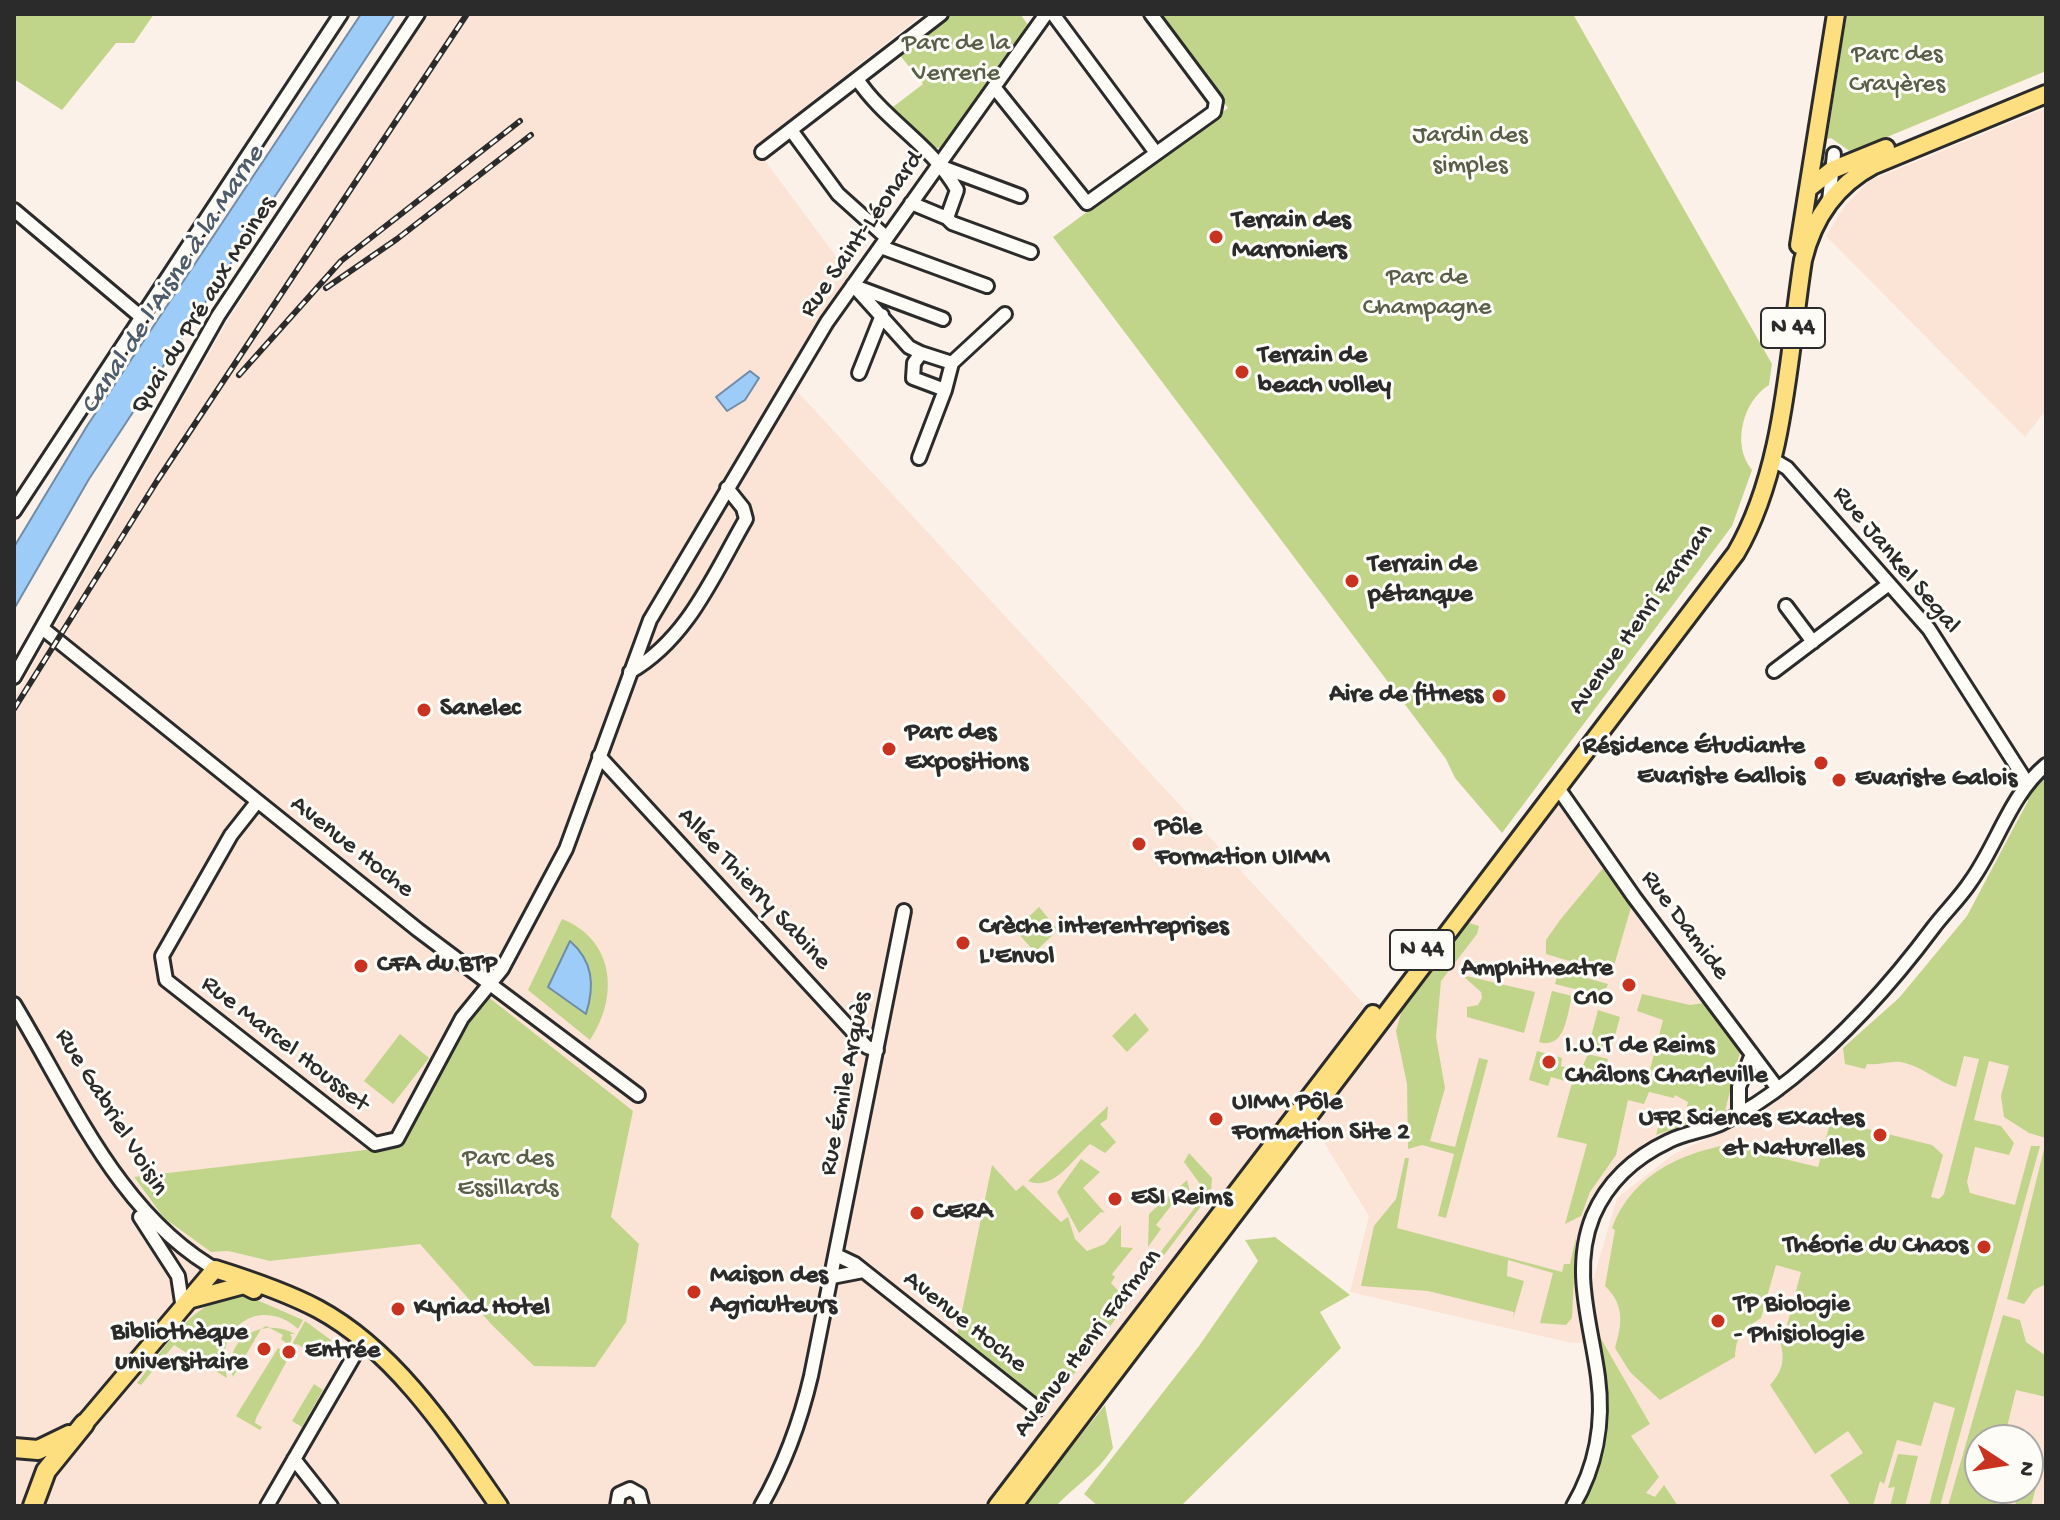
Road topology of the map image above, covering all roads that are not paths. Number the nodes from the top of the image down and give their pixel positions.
1 (341, 14) edge
2 (418, 14) edge
3 (941, 14) edge
4 (1046, 14) edge
5 (1053, 14) edge
6 (1151, 14) edge
7 (1836, 14) edge
8 (857, 79) junction
9 (2046, 83) edge
10 (994, 87) junction
11 (2046, 94) edge
12 (791, 130) junction
13 (762, 152) dead end
14 (1156, 153) junction
15 (942, 165) junction
16 (1813, 165) junction
17 (1832, 170) junction
18 (1807, 190) junction
19 (1020, 196) dead end
20 (911, 203) junction
21 (1827, 204) junction
22 (14, 210) edge
23 (947, 218) junction
24 (884, 242) junction
25 (1031, 252) dead end
26 (853, 285) junction
27 (987, 286) dead end
28 (1005, 314) dead end
29 (882, 315) junction
30 (140, 316) junction
31 (943, 319) dead end
32 (921, 353) junction
33 (952, 363) junction
34 (859, 373) dead end
35 (945, 390) junction
36 (919, 458) dead end
37 (1770, 467) junction
38 (727, 488) junction
39 (14, 511) edge
40 (1889, 584) junction
41 (1786, 606) dead end
42 (42, 628) junction
43 (1813, 642) junction
44 (1774, 671) dead end
45 (630, 672) junction
46 (14, 677) edge
47 (599, 756) junction
48 (2046, 765) edge
49 (2026, 781) junction
50 (1558, 788) junction
51 (257, 802) junction
52 (904, 911) dead end
53 (493, 984) junction
54 (14, 1004) edge
55 (877, 1050) junction
56 (1752, 1054) junction
57 (1778, 1089) junction
58 (638, 1095) dead end
59 (1739, 1114) junction
60 (121, 1183) junction
61 (834, 1266) junction
62 (215, 1269) junction
63 (863, 1271) junction
64 (244, 1285) junction
65 (187, 1304) junction
66 (358, 1349) junction
67 (1038, 1409) dead end
68 (84, 1424) junction
69 (14, 1448) edge
70 (294, 1459) junction
71 (33, 1506) edge
72 (267, 1506) edge
73 (331, 1506) edge
74 (487, 1506) edge
75 (499, 1506) edge
76 (617, 1506) edge
77 (642, 1506) edge
78 (761, 1506) edge
79 (997, 1506) edge
80 (1013, 1506) edge
81 (1573, 1506) edge

1 - 30 street
2 - 42 street, Quai du Pré aux Moines
3 - 8 street
4 - 10 street, Rue Saint-Léonard
5 - 14 street
6 - 14 street
7 - 16 main road
8 - 12 street
8 - 15 street
9 - 17 main road
10 - 14 street
10 - 15 street, Rue Saint-Léonard
11 - 21 main road, N 44
12 - 13 street
12 - 24 street
15 - 19 street
15 - 20 street, Rue Saint-Léonard
15 - 23 street
16 - 17 street
16 - 18 main road
17 - 18 main road
17 - 21 street
18 - 21 street
18 - 79 main road, Avenue Henri Farman / N 44
20 - 23 street
20 - 24 street, Rue Saint-Léonard
21 - 37 main road, N 44
22 - 30 street
23 - 25 street
24 - 26 street, Rue Saint-Léonard
24 - 27 street
26 - 29 street
26 - 31 street
26 - 38 street, Rue Saint-Léonard
28 - 33 street
29 - 32 street
29 - 34 street
30 - 39 street
32 - 33 street
32 - 35 street
33 - 35 street
35 - 36 street
37 - 40 street, Rue Jankel Segal
37 - 50 main road, Avenue Henri Farman / N 44
38 - 45 street, Rue Saint-Léonard
38 - 45 street
40 - 43 street
40 - 49 street, Rue Jankel Segal
41 - 43 street
42 - 46 street, Quai du Pré aux Moines
42 - 51 street, Avenue Hoche
43 - 44 street
45 - 47 street, Rue Saint-Léonard
47 - 53 street, Rue Saint-Léonard
47 - 55 street, Allée Thierry Sabine
48 - 49 street
49 - 57 street
50 - 56 street, Rue Damide
50 - 80 main road, Avenue Henri Farman / N 44
51 - 53 street, Avenue Hoche
51 - 53 street, Rue Marcel Housset
52 - 55 street, Rue Émile Arquès
53 - 58 street, Avenue Hoche
54 - 60 street, Rue Gabriel Voisin
55 - 61 street, Rue Émile Arquès
56 - 57 street, Rue Damide
56 - 59 street
57 - 59 street
59 - 81 street
60 - 62 street, Rue Gabriel Voisin
60 - 65 street
61 - 63 street
61 - 63 street, Avenue Hoche
61 - 78 street, Rue Émile Arquès
62 - 64 street
62 - 65 main road
62 - 75 main road, Rue Gabriel Voisin
63 - 67 street, Avenue Hoche
64 - 65 main road
64 - 66 main road
65 - 68 main road
66 - 70 street
66 - 74 main road
68 - 69 highway
68 - 71 highway
70 - 72 street
70 - 73 street
76 - 77 street

